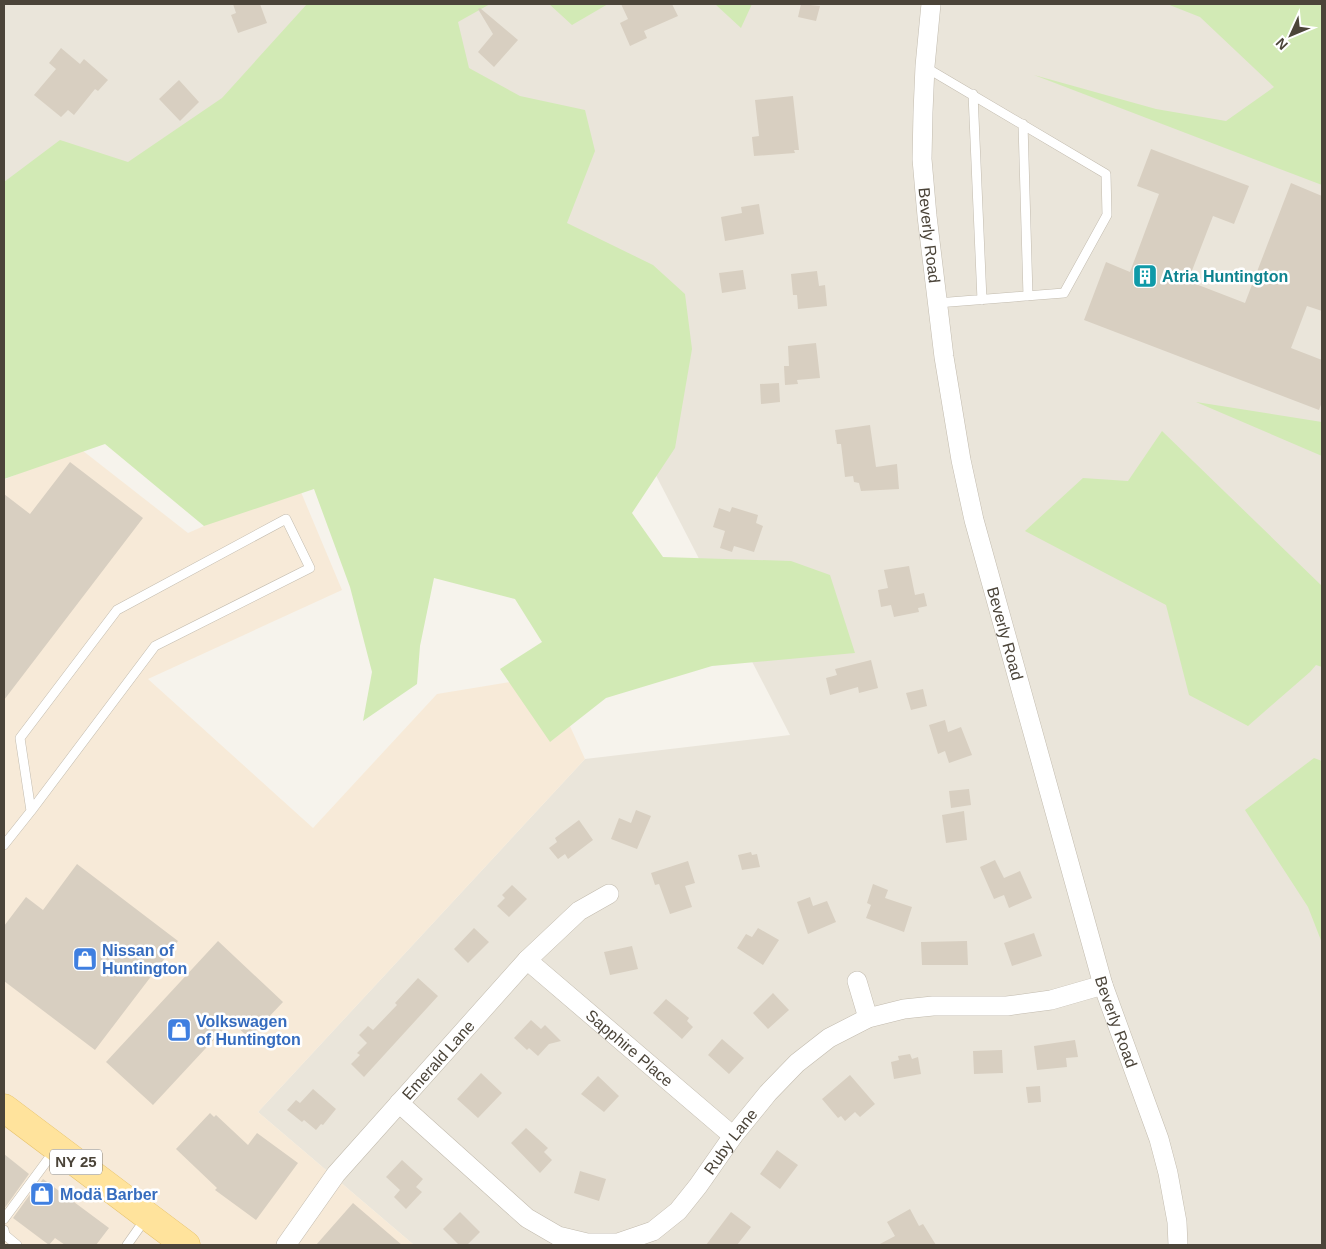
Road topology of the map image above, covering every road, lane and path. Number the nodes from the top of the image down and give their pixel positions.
1 (931, 4) edge
2 (925, 66) junction
3 (973, 94) junction
4 (1023, 124) junction
5 (1028, 296) junction
6 (982, 300) junction
7 (937, 303) junction
8 (31, 812) junction
9 (4, 845) edge
10 (609, 894) dead end
11 (527, 960) junction
12 (857, 981) dead end
13 (1102, 985) junction
14 (868, 1018) junction
15 (399, 1103) junction
16 (4, 1108) edge
17 (733, 1136) junction
18 (57, 1148) junction
19 (148, 1216) junction
20 (4, 1219) edge
21 (4, 1230) edge
22 (17, 1245) edge
23 (127, 1245) edge
24 (186, 1245) edge
25 (286, 1245) edge
26 (1178, 1245) edge

1 - 2 street, Beverly Road
2 - 3 lane
2 - 7 street, Beverly Road
3 - 4 lane
3 - 6 lane
4 - 5 lane
4 - 5 lane
5 - 6 lane
6 - 7 lane
7 - 13 street, Beverly Road
8 - 8 lane
8 - 9 lane
10 - 11 street, Emerald Lane
11 - 15 street, Emerald Lane
11 - 17 street, Sapphire Place
12 - 14 street
13 - 14 street, Ruby Lane
13 - 26 street, Beverly Road
14 - 17 street, Ruby Lane
15 - 17 street, Ruby Lane
15 - 25 street, Emerald Lane
16 - 18 main road, NY 25
18 - 19 main road, NY 25
18 - 20 lane
19 - 23 lane
19 - 24 main road, NY 25
21 - 22 lane

